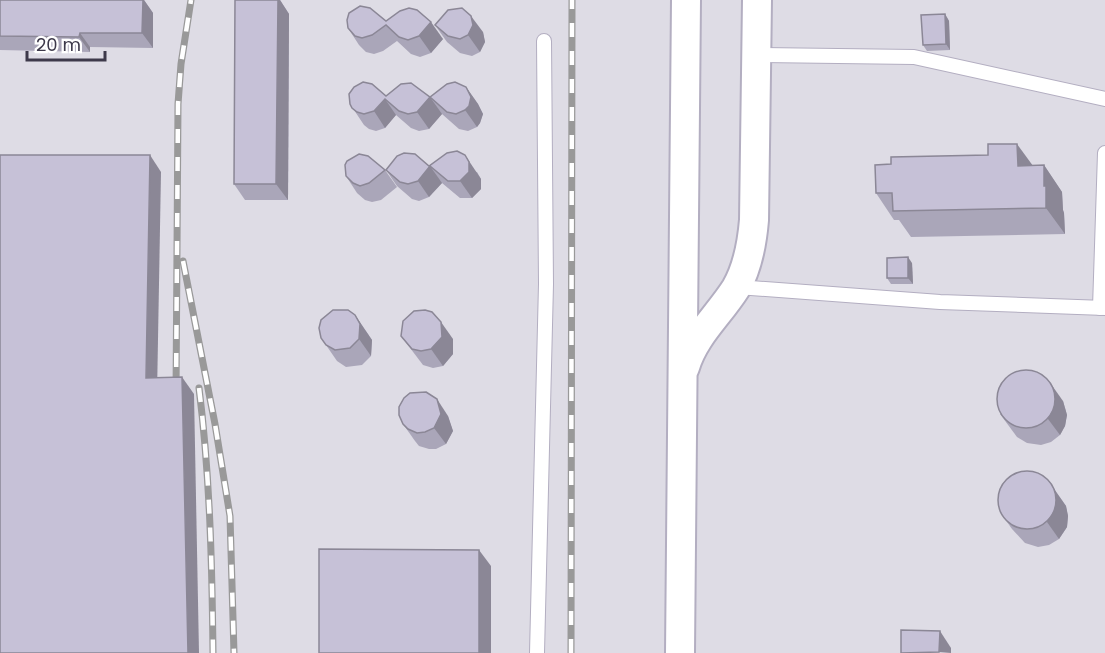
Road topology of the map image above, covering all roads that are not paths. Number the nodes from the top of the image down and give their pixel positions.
1 (686, 0) edge
2 (757, 0) edge
3 (544, 41) dead end
4 (756, 55) junction
5 (1105, 99) edge
6 (1105, 153) edge
7 (736, 287) junction
8 (1103, 308) edge
9 (682, 378) junction
10 (537, 653) edge
11 (680, 653) edge

1 - 9 street
2 - 4 street
3 - 10 lane
4 - 5 lane
4 - 7 street
6 - 8 lane
7 - 8 lane
7 - 9 street
9 - 11 street

